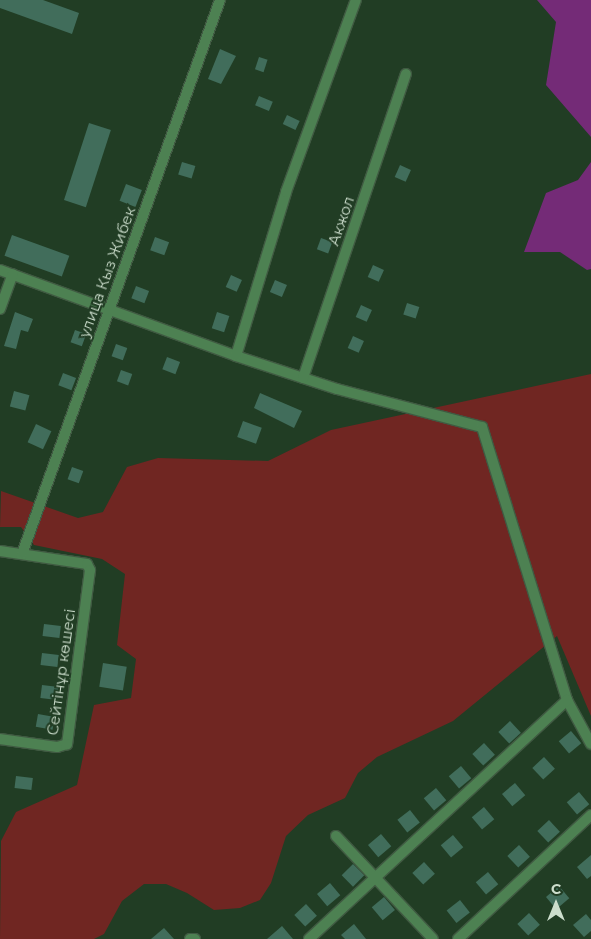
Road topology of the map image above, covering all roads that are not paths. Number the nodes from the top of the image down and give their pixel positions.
1 (220, 0) edge
2 (356, 0) edge
3 (406, 74) dead end
4 (0, 270) edge
5 (13, 274) junction
6 (0, 309) edge
7 (110, 309) junction
8 (236, 356) junction
9 (303, 378) junction
10 (0, 551) edge
11 (22, 554) junction
12 (567, 700) junction
13 (0, 739) edge
14 (591, 744) edge
15 (591, 815) edge
16 (336, 836) dead end
17 (377, 879) junction
18 (190, 939) edge
19 (195, 939) edge
20 (309, 939) edge
21 (433, 939) edge
22 (458, 939) edge

1 - 7 street, улица Кыз Жибек
2 - 8 street
3 - 9 street, Акжол
4 - 5 street
5 - 6 street
5 - 7 street
7 - 8 street
7 - 11 street, улица Кыз Жибек
8 - 9 street
9 - 12 street
10 - 11 street
11 - 13 street, Сейтінұр көшесі
12 - 14 street
12 - 17 street
15 - 22 street
16 - 17 street
17 - 20 street
17 - 21 street
18 - 19 street

